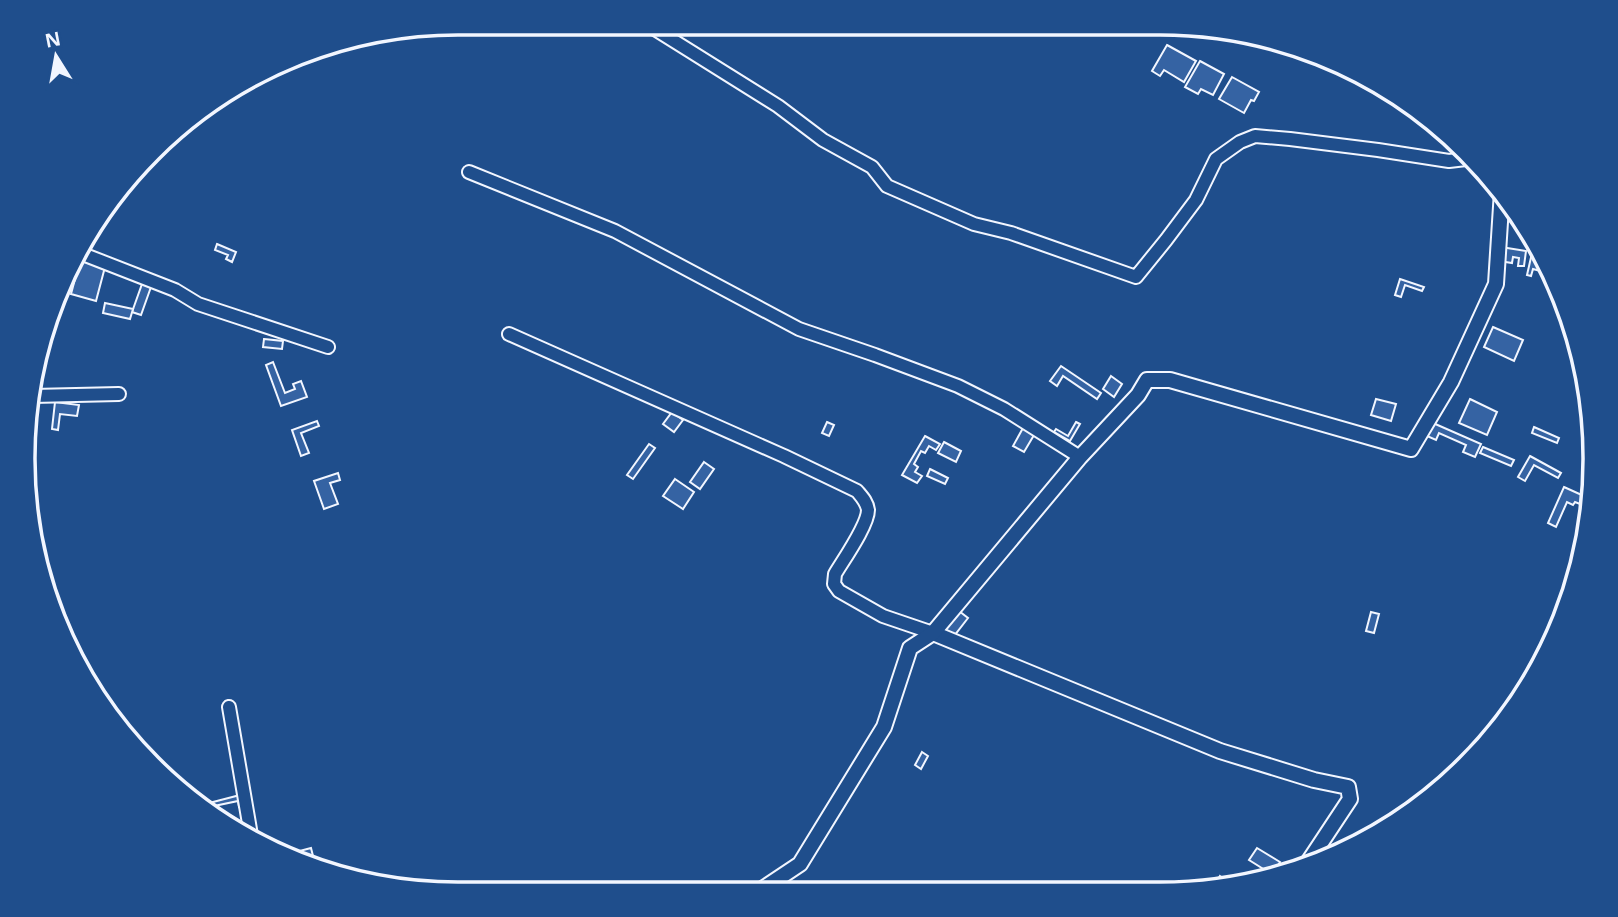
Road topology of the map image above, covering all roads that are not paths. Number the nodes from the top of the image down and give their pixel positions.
1 (664, 35) edge
2 (1460, 160) edge
3 (469, 172) dead end
4 (1501, 209) edge
5 (87, 256) edge
6 (509, 334) dead end
7 (328, 347) dead end
8 (120, 394) dead end
9 (40, 396) edge
10 (1080, 457) junction
11 (933, 633) junction
12 (229, 707) dead end
13 (250, 827) edge
14 (1314, 853) edge
15 (773, 882) edge

1 - 2 street
3 - 10 street
4 - 10 street
5 - 7 street
6 - 11 street
8 - 9 street
10 - 11 street
11 - 14 street
11 - 15 street
12 - 13 street

